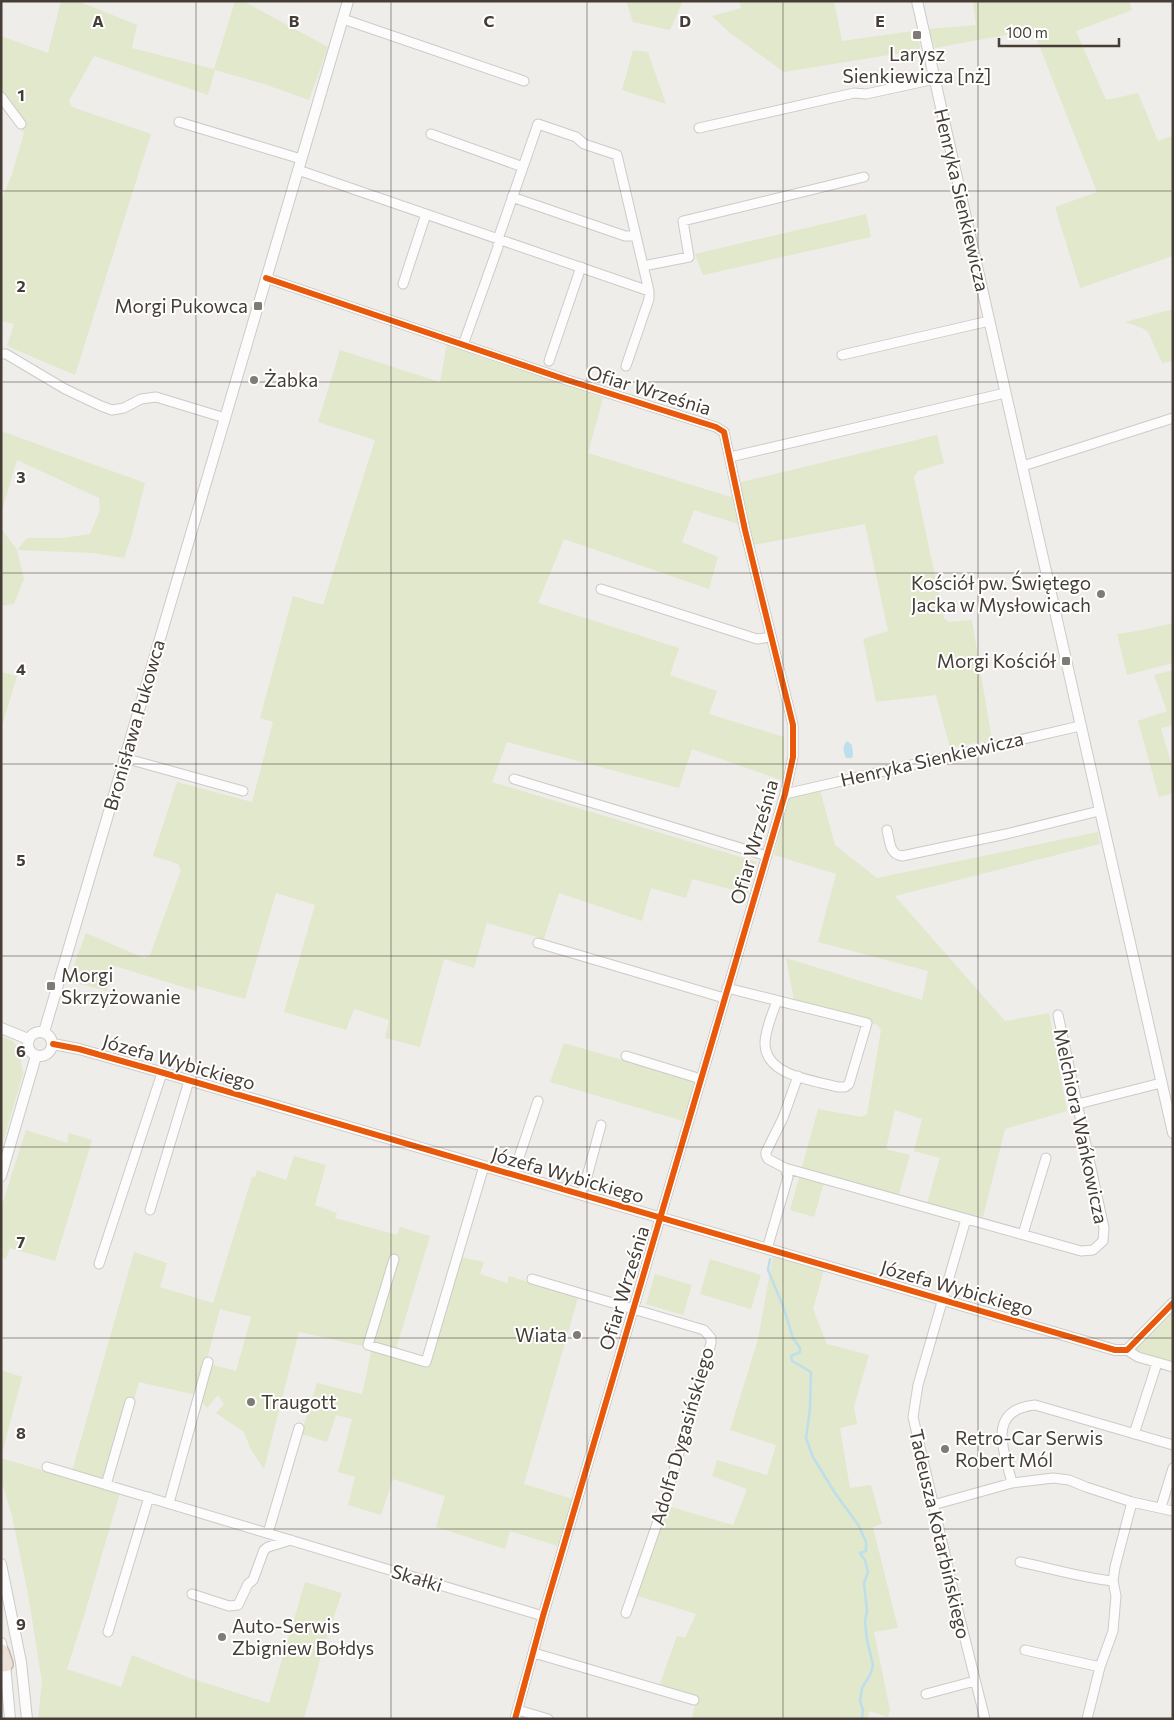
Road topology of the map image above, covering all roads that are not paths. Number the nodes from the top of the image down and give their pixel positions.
1 (348, 1) edge
2 (917, 1) edge
3 (343, 20) junction
4 (935, 79) junction
5 (524, 81) dead end
6 (1, 97) edge
7 (179, 122) dead end
8 (21, 124) dead end
9 (699, 128) dead end
10 (431, 134) dead end
11 (301, 159) junction
12 (523, 167) junction
13 (298, 170) junction
14 (864, 177) dead end
15 (512, 197) junction
16 (426, 214) junction
17 (636, 236) junction
18 (498, 239) junction
19 (643, 266) junction
20 (581, 267) junction
21 (266, 278) junction
22 (403, 284) dead end
23 (649, 291) junction
24 (989, 320) junction
25 (463, 345) junction
26 (1, 354) edge
27 (842, 355) dead end
28 (549, 361) dead end
29 (626, 366) dead end
30 (1005, 393) junction
31 (225, 418) junction
32 (1173, 418) edge
33 (730, 457) junction
34 (1023, 466) junction
35 (601, 589) dead end
36 (771, 637) junction
37 (1080, 726) junction
38 (124, 758) junction
39 (514, 779) dead end
40 (244, 791) dead end
41 (785, 794) junction
42 (1099, 811) junction
43 (887, 830) dead end
44 (766, 856) junction
45 (538, 943) dead end
46 (727, 988) junction
47 (724, 998) junction
48 (777, 1001) junction
49 (1058, 1015) dead end
50 (1, 1028) edge
51 (44, 1032) junction
52 (28, 1039) junction
53 (53, 1044) junction
54 (36, 1056) junction
55 (626, 1056) dead end
56 (162, 1073) junction
57 (798, 1076) junction
58 (701, 1079) junction
59 (189, 1081) junction
60 (1162, 1083) junction
61 (538, 1101) dead end
62 (1078, 1104) junction
63 (602, 1125) dead end
64 (1173, 1133) edge
65 (1046, 1158) dead end
66 (484, 1166) junction
67 (785, 1168) junction
68 (513, 1175) junction
69 (1, 1176) edge
70 (582, 1195) junction
71 (150, 1210) dead end
72 (661, 1218) junction
73 (966, 1219) junction
74 (1023, 1234) junction
75 (767, 1249) junction
76 (394, 1259) dead end
77 (99, 1264) dead end
78 (532, 1279) dead end
79 (942, 1300) junction
80 (1173, 1303) edge
81 (634, 1309) junction
82 (1127, 1350) junction
83 (208, 1362) dead end
84 (1157, 1363) junction
85 (1173, 1367) edge
86 (130, 1402) dead end
87 (299, 1428) dead end
88 (1134, 1434) junction
89 (1173, 1445) edge
90 (47, 1467) dead end
91 (1173, 1468) edge
92 (1012, 1484) junction
93 (106, 1485) junction
94 (149, 1497) junction
95 (1132, 1502) junction
96 (169, 1503) junction
97 (933, 1506) junction
98 (1161, 1507) junction
99 (1173, 1511) edge
100 (268, 1533) junction
101 (292, 1540) junction
102 (1020, 1562) dead end
103 (1, 1564) edge
104 (1112, 1581) junction
105 (192, 1594) dead end
106 (626, 1613) dead end
107 (544, 1616) junction
108 (108, 1632) dead end
109 (1, 1642) edge
110 (1025, 1650) dead end
111 (534, 1653) junction
112 (3, 1658) edge
113 (1100, 1667) junction
114 (975, 1681) junction
115 (926, 1694) dead end
116 (694, 1700) dead end
117 (517, 1714) edge
118 (10, 1719) edge
119 (27, 1719) edge
120 (548, 1719) edge
121 (985, 1719) edge
122 (1087, 1719) edge

1 - 3 street, Bronisława Pukowca
2 - 4 street, Henryka Sienkiewicza
3 - 5 street
3 - 11 street, Bronisława Pukowca
4 - 9 street
4 - 24 street, Henryka Sienkiewicza
6 - 8 street
7 - 11 street
10 - 12 street
11 - 13 street, Bronisława Pukowca
12 - 15 street
12 - 17 street
13 - 16 street
13 - 21 street, Bronisława Pukowca
14 - 19 street
15 - 17 street
15 - 18 street
16 - 18 street
16 - 22 street
17 - 19 street
18 - 20 street
18 - 25 street
19 - 23 street
20 - 23 street
20 - 28 street
21 - 25 street, Ofiar Września
21 - 31 street, Bronisława Pukowca
23 - 29 street
24 - 27 street
24 - 30 street, Henryka Sienkiewicza
25 - 33 street, Ofiar Września
26 - 31 street
30 - 33 street
30 - 34 street, Henryka Sienkiewicza
31 - 38 street, Bronisława Pukowca
32 - 34 street
33 - 36 street, Ofiar Września
34 - 37 street, Henryka Sienkiewicza
35 - 36 street
36 - 41 street, Ofiar Września
37 - 41 street, Henryka Sienkiewicza
37 - 42 street, Henryka Sienkiewicza
38 - 40 street
38 - 51 street, Bronisława Pukowca
39 - 44 street, Ofiar Września
41 - 44 street, Ofiar Września
42 - 43 street
42 - 60 street, Henryka Sienkiewicza
44 - 46 street, Ofiar Września
45 - 47 street
46 - 47 street, Ofiar Września
46 - 48 street
47 - 58 street, Ofiar Września
48 - 57 street
48 - 57 street
49 - 62 street, Melchiora Wańkowicza
50 - 52 street
51 - 52 street
51 - 53 street
52 - 54 street
53 - 54 street
53 - 56 street, Józefa Wybickiego
54 - 69 street
55 - 58 street
56 - 59 street, Józefa Wybickiego
56 - 77 street, Józefa Wybickiego
57 - 67 street
58 - 72 street, Ofiar Września
59 - 66 street, Józefa Wybickiego
59 - 71 street, Józefa Wybickiego
60 - 62 street
60 - 64 street, Henryka Sienkiewicza
61 - 68 street, Józefa Wybickiego
62 - 74 street, Melchiora Wańkowicza
63 - 70 street, Józefa Wybickiego
65 - 74 street
66 - 68 street, Józefa Wybickiego
66 - 76 street, Józefa Wybickiego
67 - 73 street, Melchiora Wańkowicza
67 - 75 street
68 - 70 street, Józefa Wybickiego
70 - 72 street, Józefa Wybickiego
72 - 75 street, Józefa Wybickiego
72 - 81 street, Ofiar Września
73 - 74 street, Melchiora Wańkowicza
73 - 79 street, Tadeusza Kotarbińskiego
75 - 79 street, Józefa Wybickiego
78 - 81 street, Ofiar Września
79 - 82 street, Józefa Wybickiego
79 - 97 street, Tadeusza Kotarbińskiego
80 - 82 street
81 - 106 street, Adolfa Dygasińskiego
81 - 107 street, Ofiar Września
82 - 84 street, Józefa Wybickiego
83 - 96 street
84 - 85 street, Józefa Wybickiego
84 - 88 street
86 - 93 street
87 - 100 street
88 - 89 street
88 - 92 street
90 - 93 street, Skałki
91 - 98 street
92 - 95 street
92 - 97 street
93 - 94 street, Skałki
94 - 96 street, Skałki
94 - 108 street
95 - 98 street
95 - 104 street
96 - 100 street, Skałki
97 - 114 street, Tadeusza Kotarbińskiego
98 - 99 street
100 - 101 street, Skałki
101 - 105 street
101 - 107 street, Skałki
102 - 104 street
103 - 119 street
104 - 113 street
107 - 111 street, Ofiar Września
109 - 112 street
110 - 113 street
111 - 116 street
111 - 117 street, Ofiar Września
112 - 118 street
113 - 122 street
114 - 115 street
114 - 121 street, Tadeusza Kotarbińskiego
117 - 120 street, Ofiar Września

